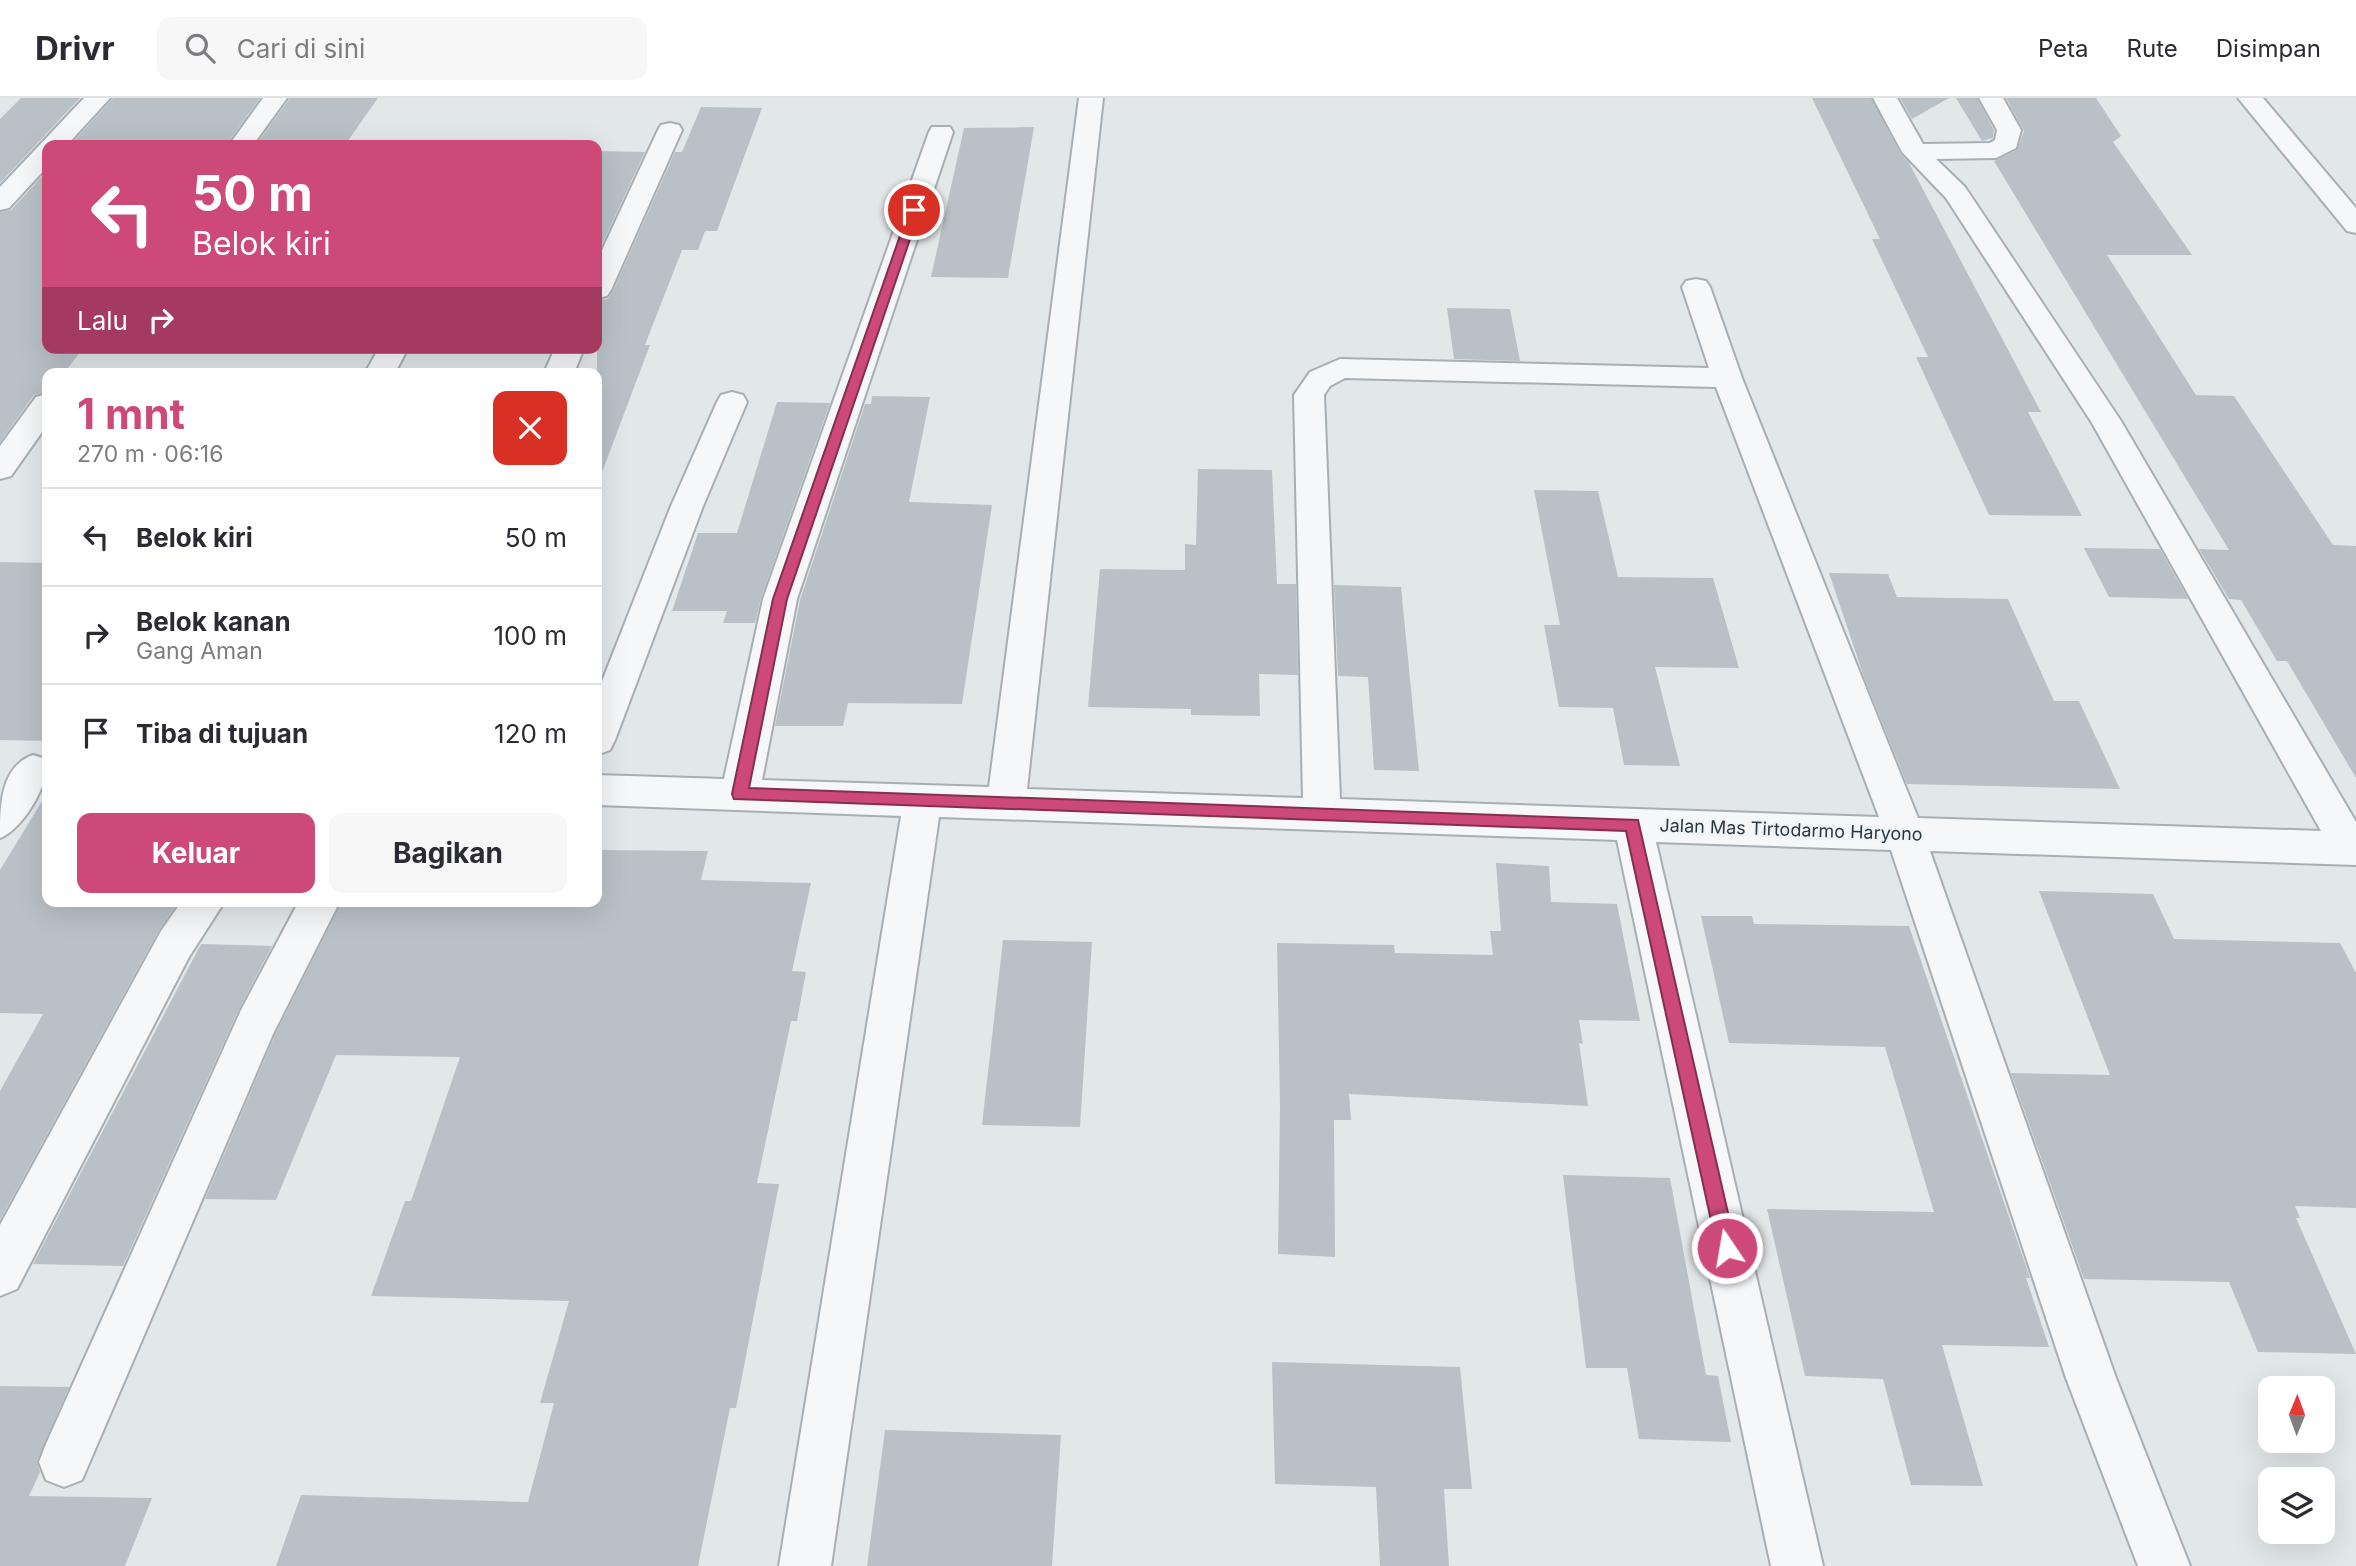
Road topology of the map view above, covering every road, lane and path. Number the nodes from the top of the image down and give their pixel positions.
1 (98, 98) edge
2 (275, 98) edge
3 (1091, 98) edge
4 (1885, 98) edge
5 (1991, 98) edge
6 (2250, 98) edge
7 (670, 130) dead end
8 (941, 132) dead end
9 (58, 140) edge
10 (245, 140) edge
11 (1915, 152) junction
12 (42, 157) edge
13 (42, 192) edge
14 (5, 196) edge
15 (2356, 225) edge
16 (602, 279) edge
17 (1696, 287) dead end
18 (1727, 378) junction
19 (732, 402) dead end
20 (42, 411) edge
21 (0, 468) edge
22 (602, 727) edge
23 (27, 770) edge
24 (602, 790) edge
25 (740, 794) junction
26 (922, 801) junction
27 (1006, 804) junction
28 (1322, 815) junction
29 (0, 822) edge
30 (1633, 825) junction
31 (1905, 834) junction
32 (2354, 849) edge
33 (201, 907) edge
34 (317, 907) edge
35 (0, 1272) edge
36 (64, 1462) dead end
37 (805, 1566) edge
38 (1797, 1566) edge
39 (2164, 1566) edge

1 - 9 street
2 - 10 street
3 - 27 street
4 - 11 street
5 - 11 street
6 - 15 street
7 - 16 street
8 - 25 street
11 - 32 street
12 - 14 street
13 - 14 street
17 - 18 street
18 - 28 street
18 - 31 street
19 - 22 street
20 - 21 street
23 - 29 street
24 - 25 street, Jalan Mas Tirtodarmo Haryono
25 - 26 street, Jalan Mas Tirtodarmo Haryono
26 - 27 street, Jalan Mas Tirtodarmo Haryono
26 - 37 street
27 - 28 street, Jalan Mas Tirtodarmo Haryono
28 - 30 street, Jalan Mas Tirtodarmo Haryono
30 - 31 street, Jalan Mas Tirtodarmo Haryono
30 - 38 street
31 - 32 street, Jalan Mas Tirtodarmo Haryono
31 - 39 street
33 - 35 street
34 - 36 street

